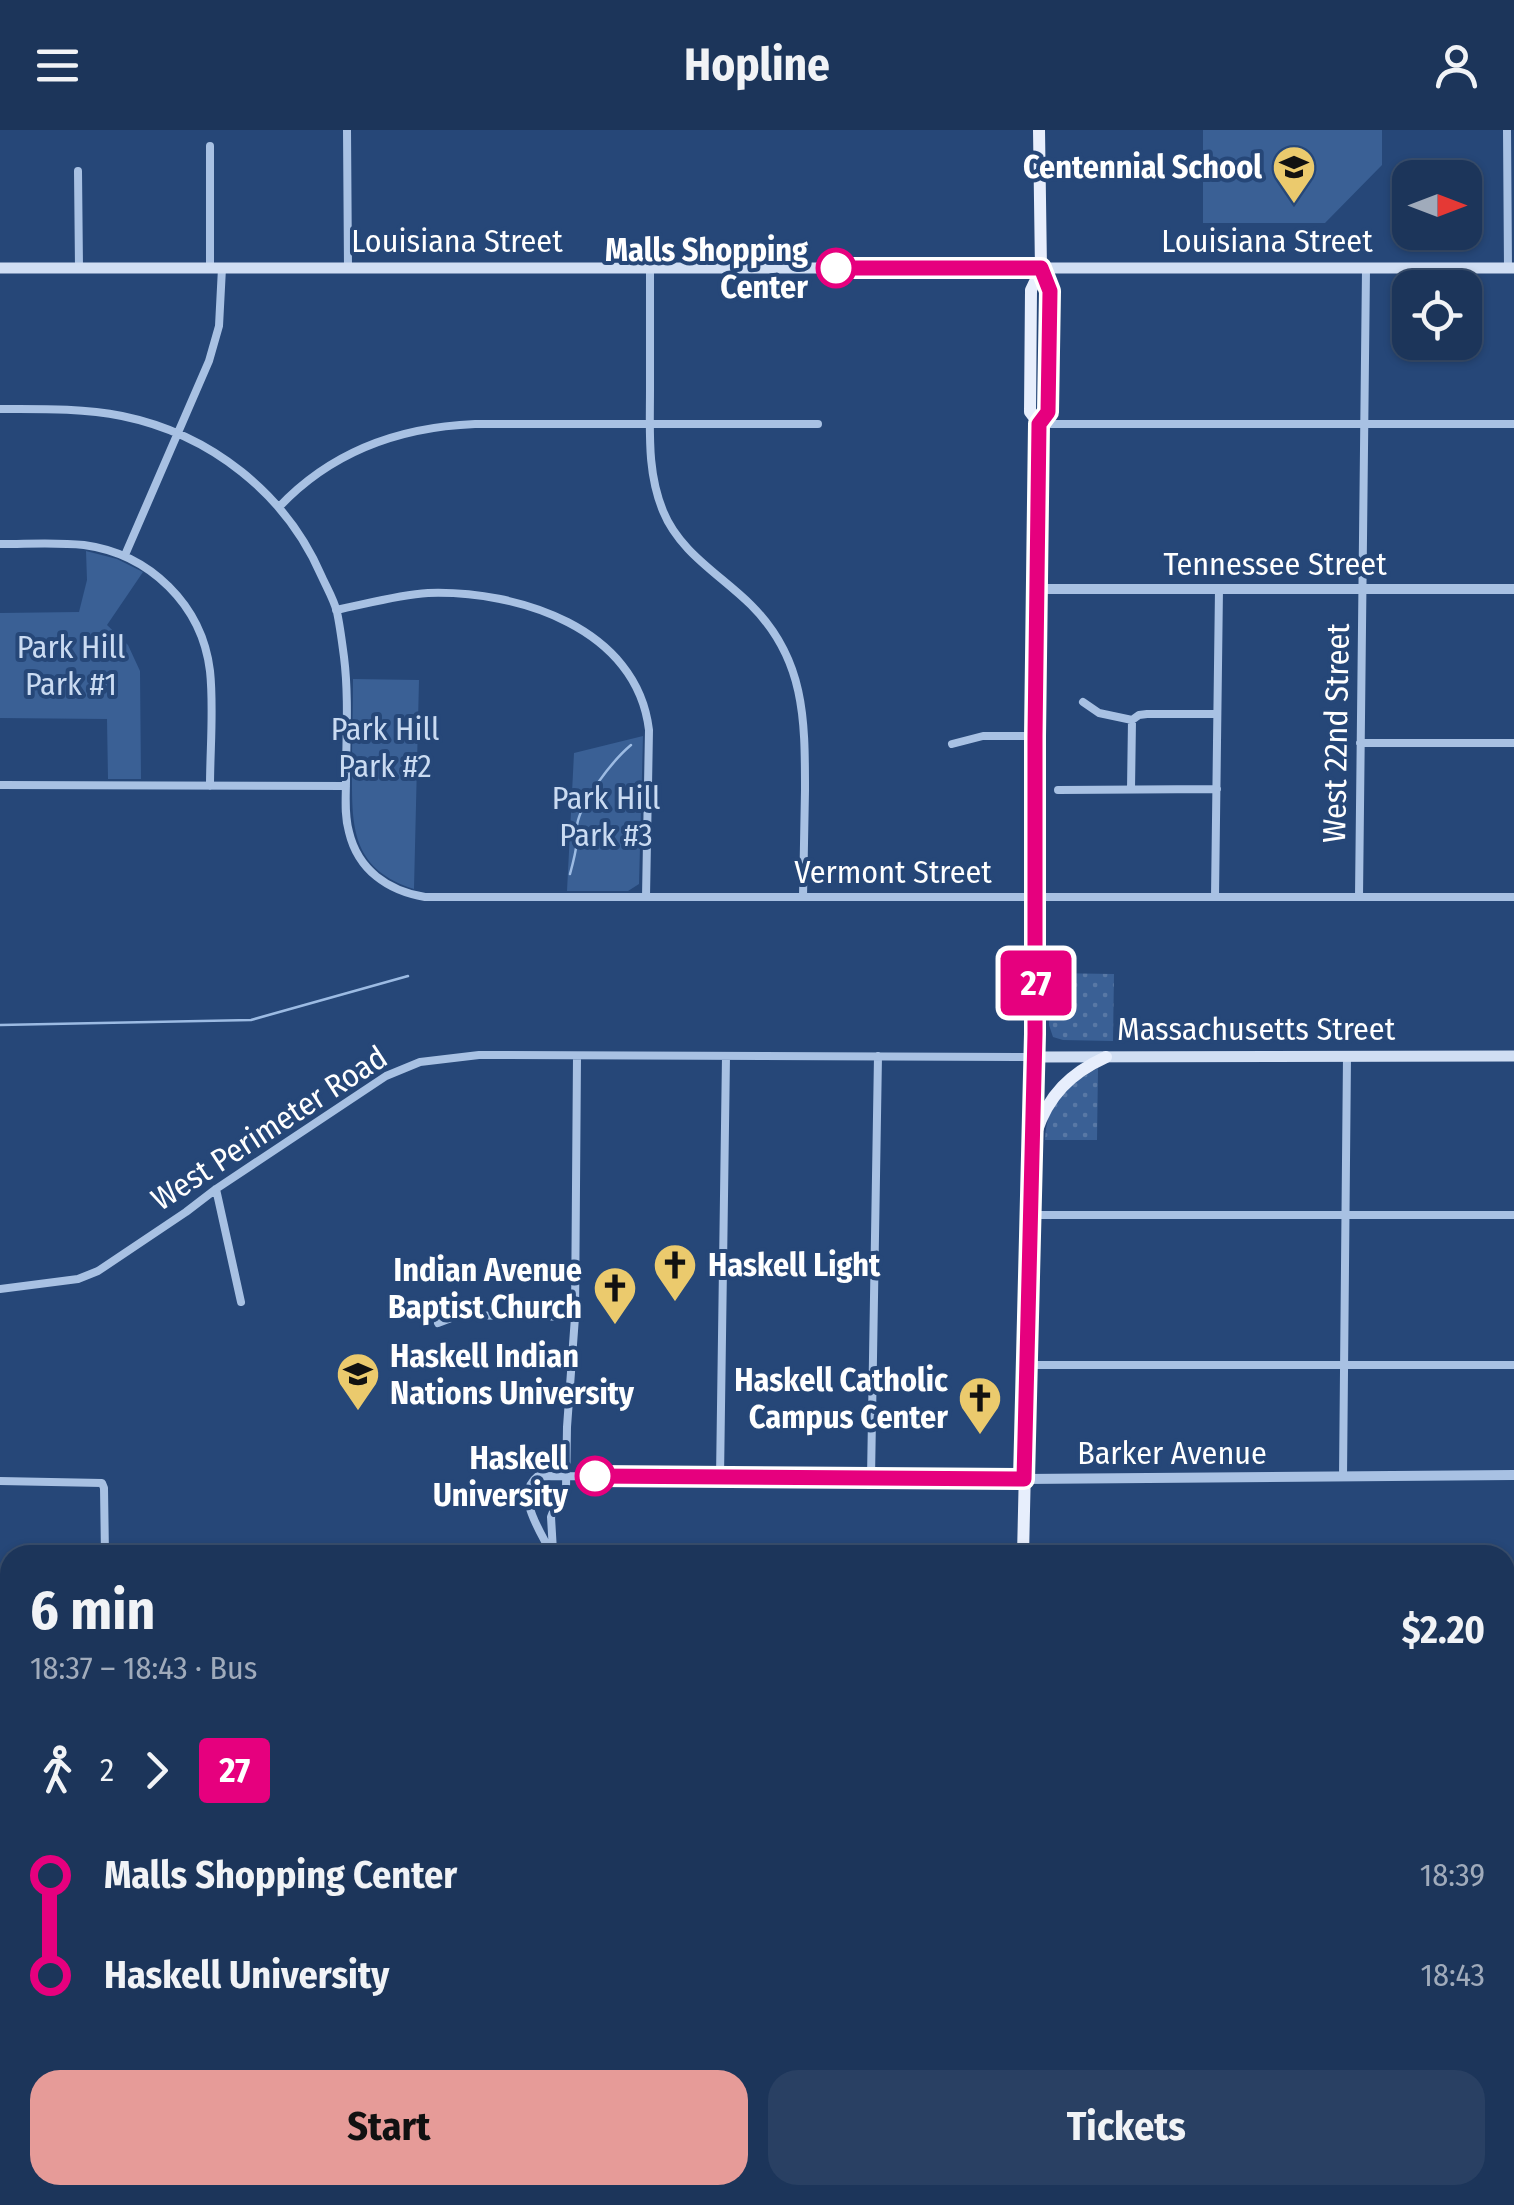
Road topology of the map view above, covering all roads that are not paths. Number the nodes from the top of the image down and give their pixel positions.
1 (347, 130) edge
2 (1039, 130) edge
3 (1507, 130) edge
4 (210, 146) dead end
5 (78, 171) dead end
6 (0, 268) edge
7 (80, 268) junction
8 (216, 268) junction
9 (348, 268) junction
10 (650, 268) junction
11 (1041, 268) junction
12 (1366, 268) junction
13 (1511, 268) edge
14 (0, 409) edge
15 (650, 424) junction
16 (818, 424) dead end
17 (1039, 424) junction
18 (1364, 424) junction
19 (1514, 424) edge
20 (178, 433) junction
21 (279, 507) junction
22 (0, 544) edge
23 (125, 555) junction
24 (1036, 588) junction
25 (1219, 588) junction
26 (1362, 588) junction
27 (1514, 588) edge
28 (336, 610) junction
29 (1083, 702) dead end
30 (1218, 714) junction
31 (1132, 720) junction
32 (1035, 736) junction
33 (1360, 743) junction
34 (1514, 743) edge
35 (952, 744) dead end
36 (0, 785) edge
37 (210, 786) junction
38 (346, 786) junction
39 (1217, 789) junction
40 (1058, 790) dead end
41 (1130, 790) junction
42 (1216, 896) junction
43 (646, 897) junction
44 (803, 897) junction
45 (1037, 897) junction
46 (1359, 897) junction
47 (1514, 897) edge
48 (577, 1056) junction
49 (726, 1056) junction
50 (878, 1056) junction
51 (1035, 1056) junction
52 (1106, 1056) junction
53 (1346, 1056) junction
54 (1514, 1056) edge
55 (1032, 1145) junction
56 (216, 1189) junction
57 (1031, 1215) junction
58 (1345, 1215) junction
59 (1514, 1215) edge
60 (0, 1288) edge
61 (241, 1302) dead end
62 (574, 1317) junction
63 (438, 1323) dead end
64 (1027, 1365) junction
65 (1514, 1365) edge
66 (1344, 1366) junction
67 (566, 1476) junction
68 (1343, 1476) junction
69 (1514, 1476) edge
70 (720, 1477) junction
71 (872, 1478) junction
72 (1024, 1479) junction
73 (0, 1482) edge
74 (105, 1545) edge
75 (548, 1545) edge
76 (552, 1545) edge
77 (1023, 1545) edge

1 - 9 street
2 - 11 main road
3 - 13 street
4 - 8 street
5 - 7 street
6 - 7 main road, Louisiana Street
7 - 8 main road, Louisiana Street
8 - 9 main road, Louisiana Street
8 - 20 street
9 - 10 main road, Louisiana Street
10 - 11 main road, Louisiana Street
10 - 15 street
11 - 12 main road, Louisiana Street
11 - 17 main road
12 - 13 main road, Louisiana Street
12 - 18 street, West 22nd Street
14 - 20 street
15 - 16 street
15 - 21 street
15 - 44 street
17 - 18 street
17 - 24 main road
18 - 19 street
18 - 26 street, West 22nd Street
20 - 21 street
20 - 23 street
21 - 28 street
22 - 23 street
23 - 37 street
24 - 25 street, Tennessee Street
24 - 32 main road
25 - 26 street, Tennessee Street
25 - 30 street
26 - 27 street, Tennessee Street
26 - 33 street, West 22nd Street
28 - 38 street
28 - 43 street
29 - 31 street
30 - 31 street
30 - 39 street
31 - 41 street
32 - 35 street
32 - 45 main road
33 - 34 street
33 - 46 street, West 22nd Street
36 - 37 street
37 - 38 street
38 - 43 street, Vermont Street
39 - 41 street
39 - 42 street
40 - 41 street
42 - 45 street, Vermont Street
42 - 46 street, Vermont Street
43 - 44 street, Vermont Street
44 - 45 street, Vermont Street
45 - 51 main road
46 - 47 street, Vermont Street
48 - 49 street, Massachusetts Street
48 - 56 street, West Perimeter Road
48 - 62 street
49 - 50 street, Massachusetts Street
49 - 70 street
50 - 51 street, Massachusetts Street
50 - 71 street
51 - 52 main road, Massachusetts Street
51 - 55 main road
52 - 53 main road, Massachusetts Street
52 - 55 main road
53 - 54 main road, Massachusetts Street
53 - 58 street
55 - 57 main road
56 - 60 street, West Perimeter Road
56 - 61 street
57 - 58 street
57 - 64 main road
58 - 59 street
58 - 66 street
62 - 63 street
62 - 67 street
64 - 66 street
64 - 72 main road
65 - 66 street
66 - 68 street
67 - 70 street, Barker Avenue
67 - 75 street, Barker Avenue
67 - 76 street
68 - 69 street, Barker Avenue
68 - 72 street, Barker Avenue
70 - 71 street, Barker Avenue
71 - 72 street, Barker Avenue
72 - 77 main road
73 - 74 street

